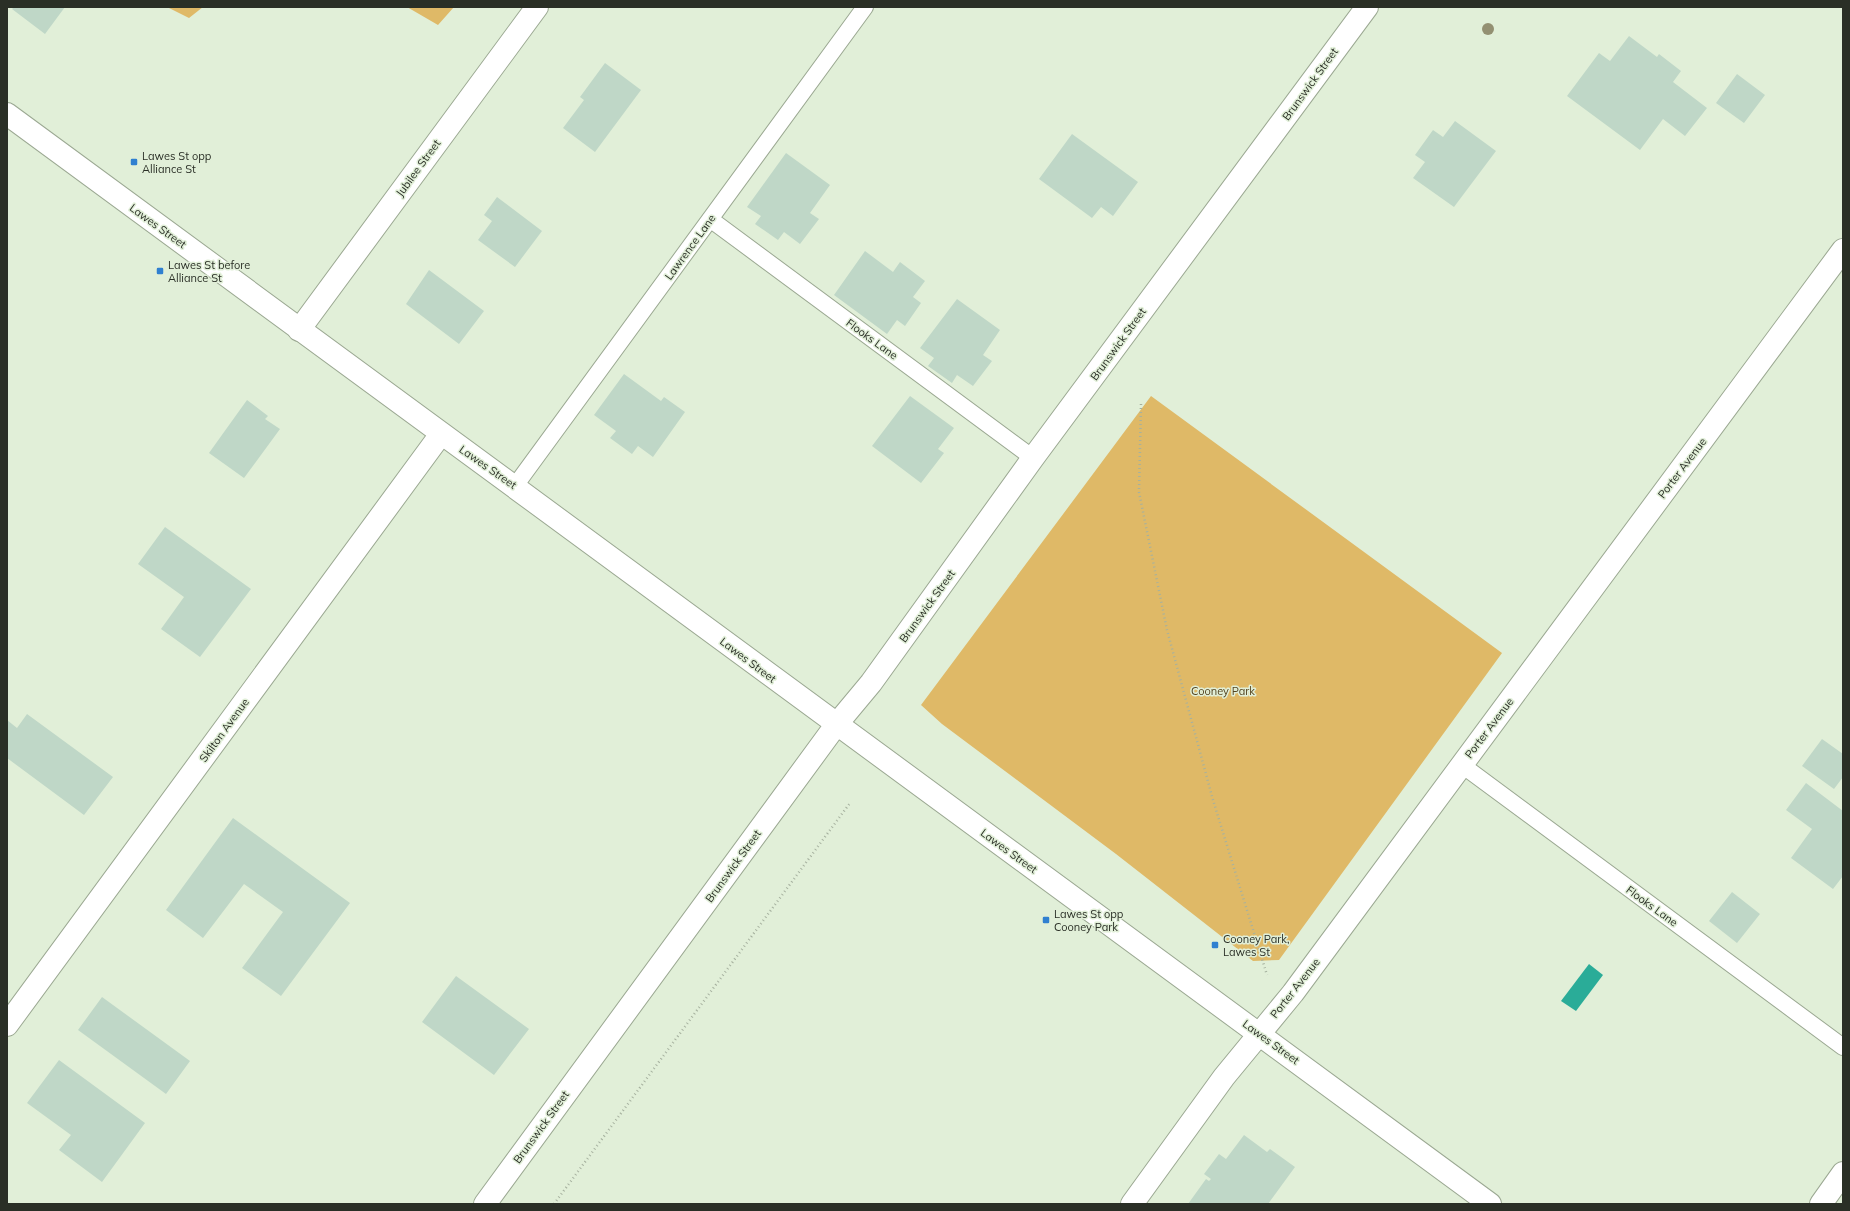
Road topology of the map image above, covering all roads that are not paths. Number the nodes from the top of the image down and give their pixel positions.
1 (537, 7) edge
2 (865, 7) edge
3 (1367, 7) edge
4 (7, 114) edge
5 (710, 219) junction
6 (1843, 250) edge
7 (299, 330) junction
8 (441, 434) junction
9 (1033, 458) junction
10 (515, 486) junction
11 (836, 725) junction
12 (1462, 765) junction
13 (7, 1025) edge
14 (1260, 1034) junction
15 (1843, 1047) edge
16 (1843, 1172) edge
17 (485, 1204) edge
18 (1132, 1204) edge
19 (1490, 1204) edge
20 (1821, 1204) edge

1 - 7 street, Jubilee Street
2 - 5 lane, Lawrence Lane
3 - 9 street, Brunswick Street
4 - 7 street, Lawes Street
5 - 9 lane, Flooks Lane
5 - 10 lane, Lawrence Lane
6 - 12 street, Porter Avenue
7 - 8 street, Lawes Street
8 - 10 street, Lawes Street
8 - 13 street, Skilton Avenue
9 - 11 street, Brunswick Street
10 - 11 street, Lawes Street
11 - 14 street, Lawes Street
11 - 17 street, Brunswick Street
12 - 14 street, Porter Avenue
12 - 15 lane, Flooks Lane
14 - 18 street, Porter Avenue
14 - 19 street, Lawes Street
16 - 20 street

